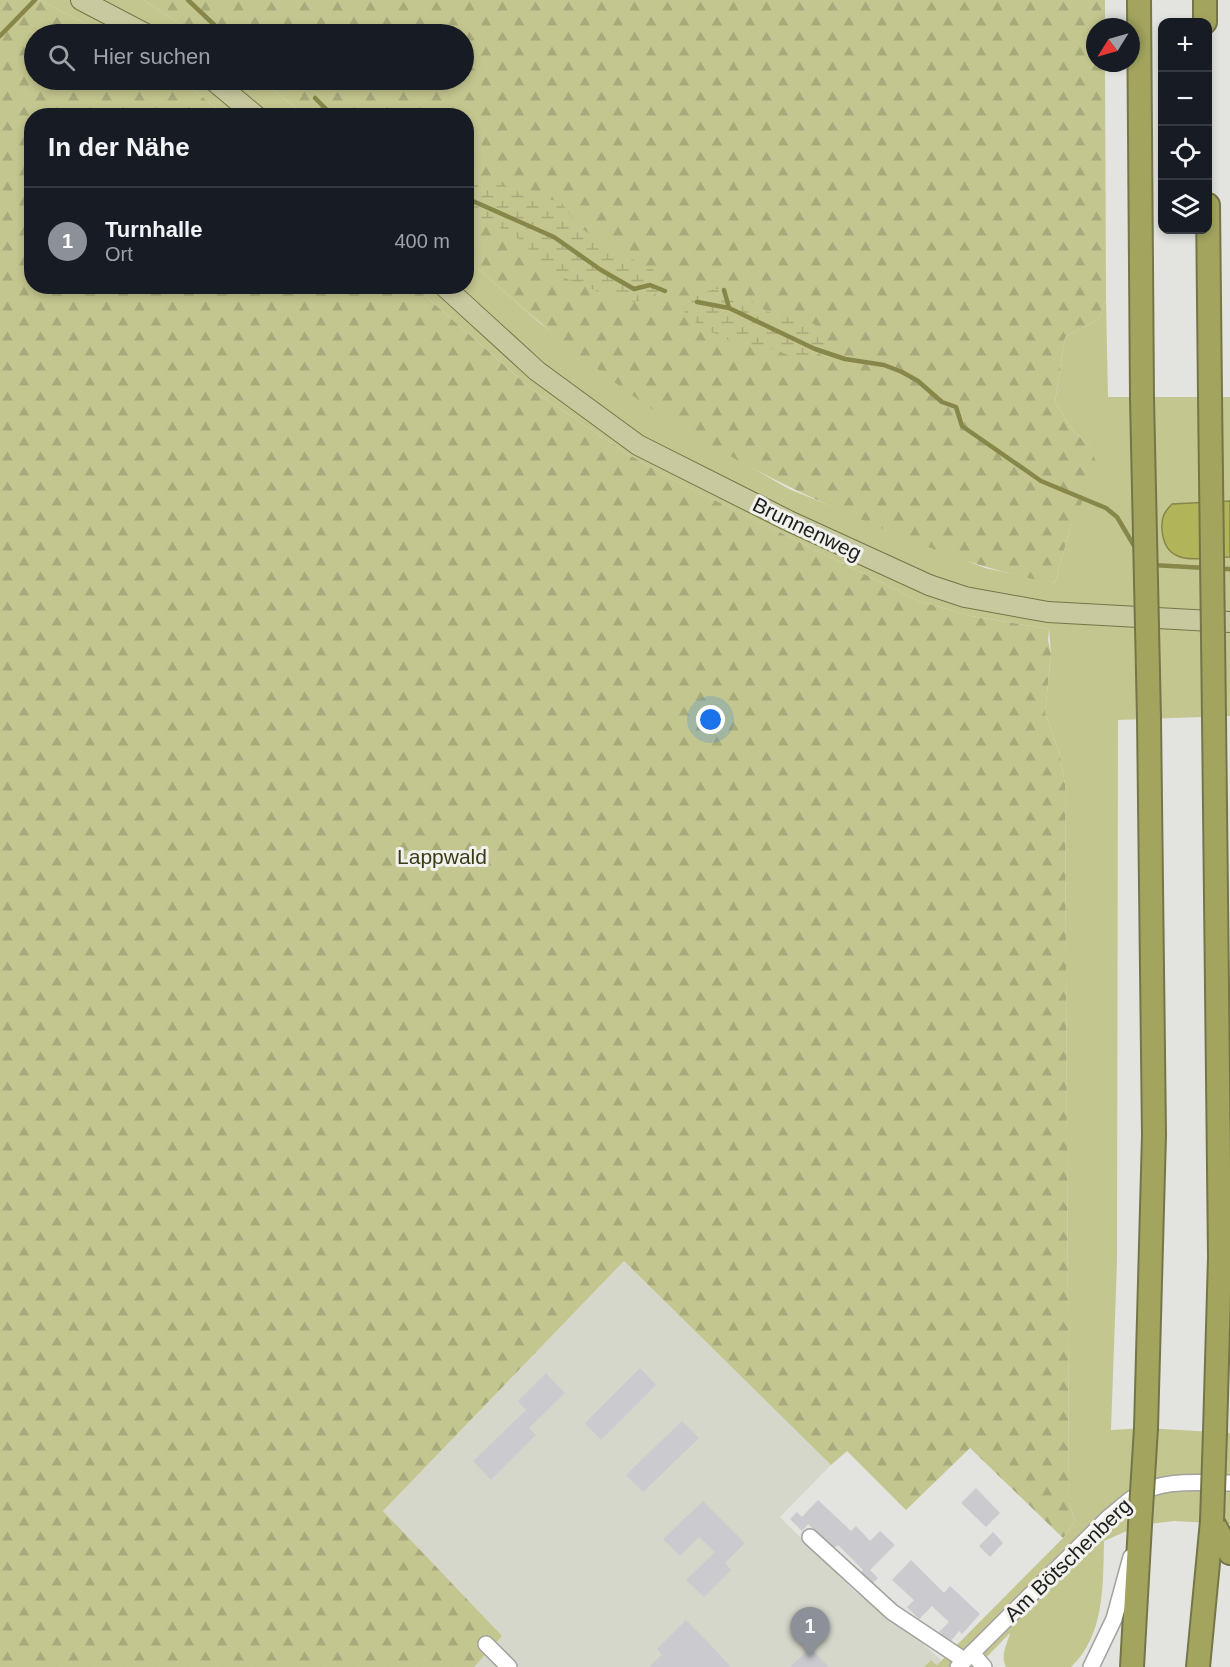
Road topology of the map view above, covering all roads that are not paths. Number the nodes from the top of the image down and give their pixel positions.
1 (81, 0) edge
2 (1140, 0) edge
3 (1205, 0) edge
4 (1205, 18) edge
5 (127, 24) edge
6 (225, 90) edge
7 (246, 108) edge
8 (1208, 234) edge
9 (453, 294) edge
10 (1230, 622) edge
11 (1230, 1483) edge
12 (1212, 1521) junction
13 (1140, 1525) junction
14 (810, 1537) dead end
15 (1230, 1553) edge
16 (486, 1644) dead end
17 (962, 1663) edge
18 (508, 1667) edge
19 (984, 1667) edge
20 (1091, 1667) edge
21 (1132, 1667) edge
22 (1198, 1667) edge

1 - 5 main road
2 - 13 highway, bridge
3 - 4 highway
6 - 7 main road
8 - 12 highway, bridge
9 - 10 main road, Brunnenweg
11 - 17 street, Am Bötschenberg
12 - 15 highway
12 - 22 highway
13 - 20 street
13 - 21 highway
14 - 17 street
16 - 18 street
17 - 19 street

